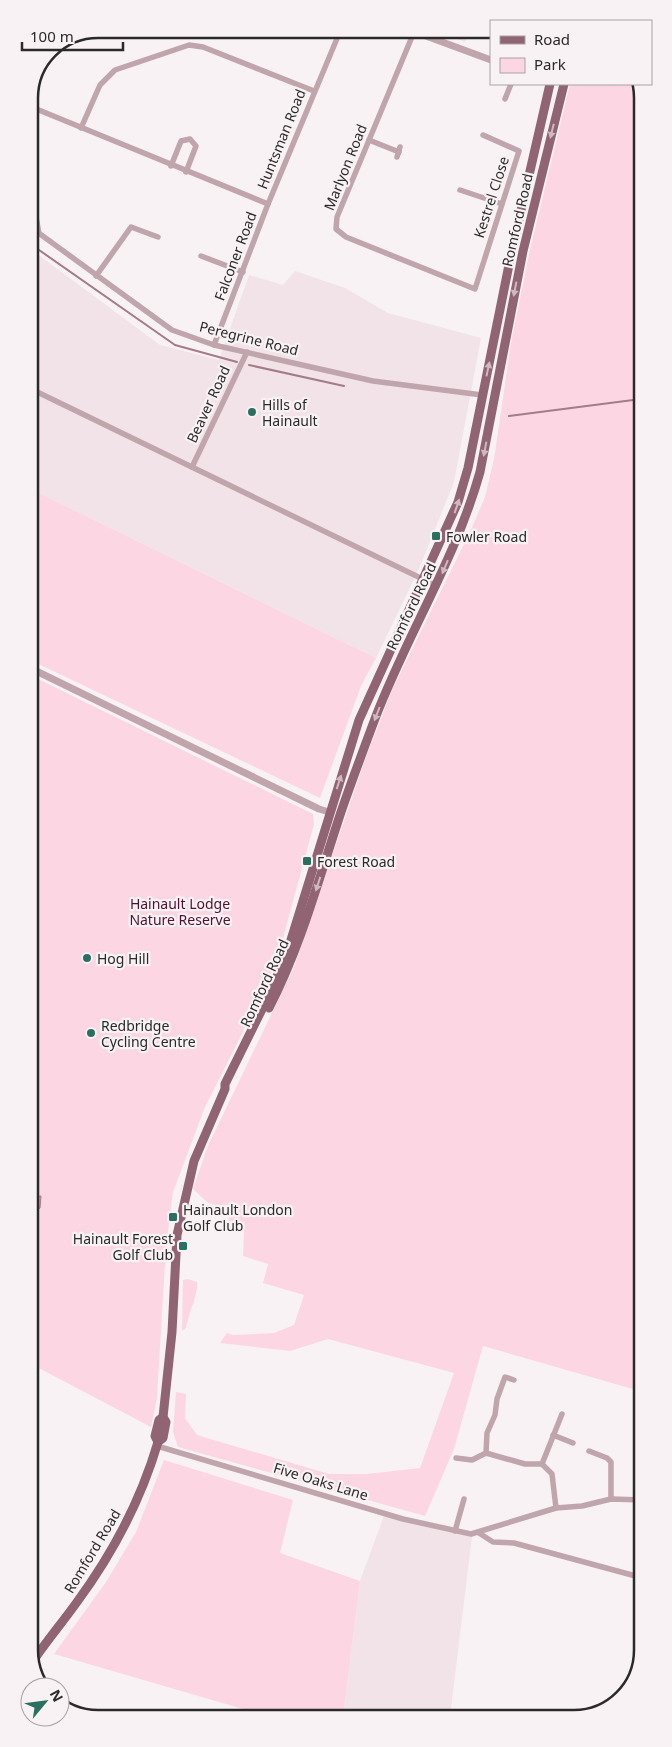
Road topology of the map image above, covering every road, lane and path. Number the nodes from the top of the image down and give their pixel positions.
1 (337, 38) edge
2 (409, 38) edge
3 (433, 38) edge
4 (490, 60) edge
5 (510, 85) edge
6 (550, 85) edge
7 (564, 85) edge
8 (314, 91) junction
9 (505, 99) dead end
10 (38, 110) edge
11 (81, 128) junction
12 (483, 135) dead end
13 (369, 140) junction
14 (399, 152) dead end
15 (171, 166) junction
16 (186, 172) junction
17 (460, 190) dead end
18 (268, 204) junction
19 (502, 204) junction
20 (38, 228) edge
21 (39, 234) joint
22 (158, 236) dead end
23 (201, 256) dead end
24 (243, 272) junction
25 (96, 276) junction
26 (475, 288) joint
27 (214, 344) junction
28 (247, 352) junction
29 (38, 392) edge
30 (482, 395) junction
31 (192, 467) junction
32 (424, 580) junction
33 (437, 586) junction
34 (38, 672) edge
35 (329, 812) junction
36 (226, 1089) junction
37 (514, 1380) dead end
38 (562, 1414) dead end
39 (554, 1435) junction
40 (573, 1443) dead end
41 (157, 1444) junction
42 (589, 1451) dead end
43 (486, 1453) junction
44 (456, 1458) dead end
45 (542, 1464) junction
46 (464, 1498) dead end
47 (611, 1498) junction
48 (634, 1499) edge
49 (556, 1508) junction
50 (455, 1531) junction
51 (479, 1533) junction
52 (634, 1576) edge
53 (38, 1655) edge

1 - 8 street, Huntsman Road
2 - 13 street, Marlyon Road
3 - 4 street
5 - 9 street
30 -> 6 main road, Romford Road
7 -> 33 main road, Romford Road
8 - 11 street
8 - 18 street, Huntsman Road
10 - 11 street, Huntsman Road
11 - 15 street, Huntsman Road
12 - 19 street, Kestrel Close
13 - 14 street
13 - 26 street, Marlyon Road
15 - 16 street, Huntsman Road
15 - 16 street
16 - 18 street, Huntsman Road
17 - 19 street
18 - 24 street, Falconer Road
19 - 26 street, Kestrel Close
20 - 21 street
21 - 25 street, Peregrine Road
22 - 25 street
23 - 24 street
24 - 27 street, Falconer Road
25 - 27 street, Peregrine Road
27 - 28 street, Peregrine Road
28 - 30 street, Peregrine Road
28 - 31 street, Beaver Road
29 - 31 street
32 -> 30 main road, Romford Road
31 - 32 street
32 - 33 street
35 -> 32 main road, Romford Road
33 -> 36 main road, Romford Road
34 - 35 street
35 - 36 main road, Romford Road
36 - 41 main road, Romford Road
37 - 43 street
38 - 39 street
39 - 40 street
39 - 45 street
41 - 50 street, Five Oaks Lane
41 - 53 main road, Romford Road
42 - 47 street
43 - 44 street
43 - 45 street
45 - 49 street
46 - 50 street
47 - 48 street, Five Oaks Lane
47 - 49 street, Five Oaks Lane
49 - 51 street, Five Oaks Lane
50 - 51 street, Five Oaks Lane
51 - 52 street, Five Oaks Lane

